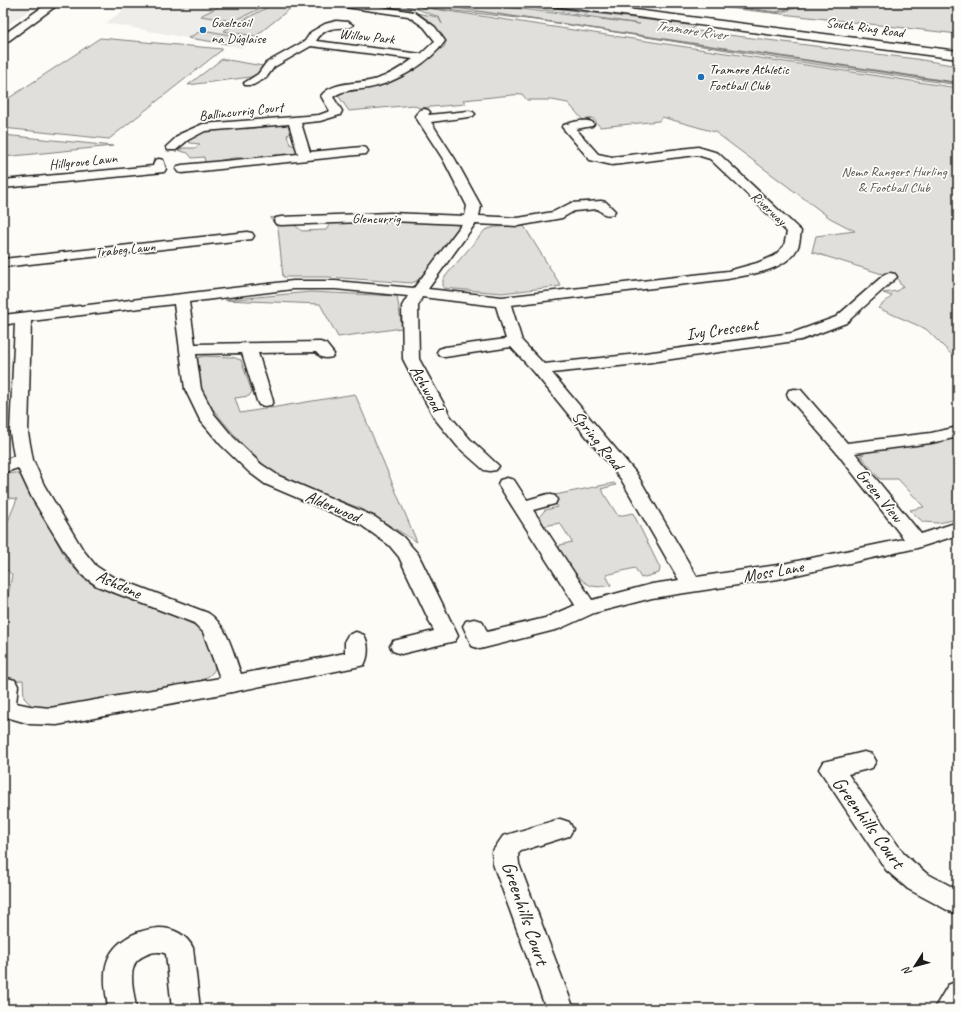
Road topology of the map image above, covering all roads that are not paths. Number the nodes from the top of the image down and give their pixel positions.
1 (55, 3) edge
2 (338, 3) edge
3 (540, 3) edge
4 (554, 3) edge
5 (622, 3) edge
6 (600, 9) junction
7 (348, 25) dead end
8 (3, 40) edge
9 (309, 42) junction
10 (958, 44) edge
11 (958, 55) edge
12 (422, 57) junction
13 (249, 83) dead end
14 (336, 90) joint
15 (468, 114) dead end
16 (294, 120) junction
17 (588, 124) dead end
18 (172, 148) dead end
19 (362, 151) dead end
20 (305, 156) junction
21 (159, 163) dead end
22 (182, 168) dead end
23 (3, 184) edge
24 (608, 211) dead end
25 (281, 221) dead end
26 (471, 221) junction
27 (247, 236) dead end
28 (3, 262) edge
29 (890, 278) dead end
30 (418, 292) junction
31 (181, 299) junction
32 (502, 302) junction
33 (23, 317) junction
34 (3, 320) edge
35 (515, 342) junction
36 (248, 348) junction
37 (188, 349) junction
38 (445, 352) dead end
39 (326, 354) dead end
40 (540, 369) junction
41 (795, 394) dead end
42 (266, 401) dead end
43 (958, 432) edge
44 (843, 449) junction
45 (24, 458) junction
46 (490, 466) dead end
47 (3, 468) edge
48 (507, 484) dead end
49 (548, 500) dead end
50 (522, 507) junction
51 (958, 528) edge
52 (917, 542) junction
53 (692, 584) junction
54 (587, 608) junction
55 (474, 626) dead end
56 (356, 640) dead end
57 (401, 646) dead end
58 (233, 683) junction
59 (7, 686) dead end
60 (864, 761) dead end
61 (560, 829) dead end
62 (958, 903) edge
63 (958, 994) edge
64 (122, 1009) edge
65 (186, 1009) edge
66 (560, 1009) edge
67 (948, 1009) edge

1 - 8 main road
2 - 12 street, Willow Park
3 - 6 main road
4 - 6 main road, South Ring Road
5 - 10 main road, South Ring Road
6 - 11 main road, South Ring Road
7 - 9 street, Willow Park
9 - 12 street, Willow Park
9 - 13 street, Willow Park
12 - 14 street, Willow Park
14 - 16 street, Ballincurrig Court
15 - 26 street
16 - 18 street, Ballincurrig Court
16 - 20 street, Ballincurrig Court
17 - 32 street, Riverway
19 - 20 street
20 - 22 street
21 - 23 street, Hillgrove Lawn
24 - 26 street, Glencurrig
25 - 26 street, Glencurrig
26 - 30 street
27 - 28 street, Trabeg Lawn
29 - 40 street, Ivy Crescent
30 - 31 street
30 - 32 street
30 - 46 street, Ashwood
31 - 33 street
31 - 37 street, Alderwood
32 - 35 street, Spring Road
33 - 34 street
33 - 45 street, Ashdene
35 - 38 street
35 - 40 street, Spring Road
36 - 37 street
36 - 39 street
36 - 42 street
37 - 57 street, Alderwood
40 - 53 street, Spring Road
41 - 44 street, Green View
43 - 44 street, Green View
44 - 52 street, Green View
45 - 47 street
45 - 58 street, Ashdene
48 - 50 street
49 - 50 street
50 - 54 street
51 - 52 street, Moss Lane
52 - 53 street, Moss Lane
53 - 54 street, Moss Lane
54 - 55 street, Moss Lane
56 - 58 street
58 - 59 street
60 - 62 street, Greenhills Court
61 - 66 street, Greenhills Court
63 - 67 street
64 - 65 street

